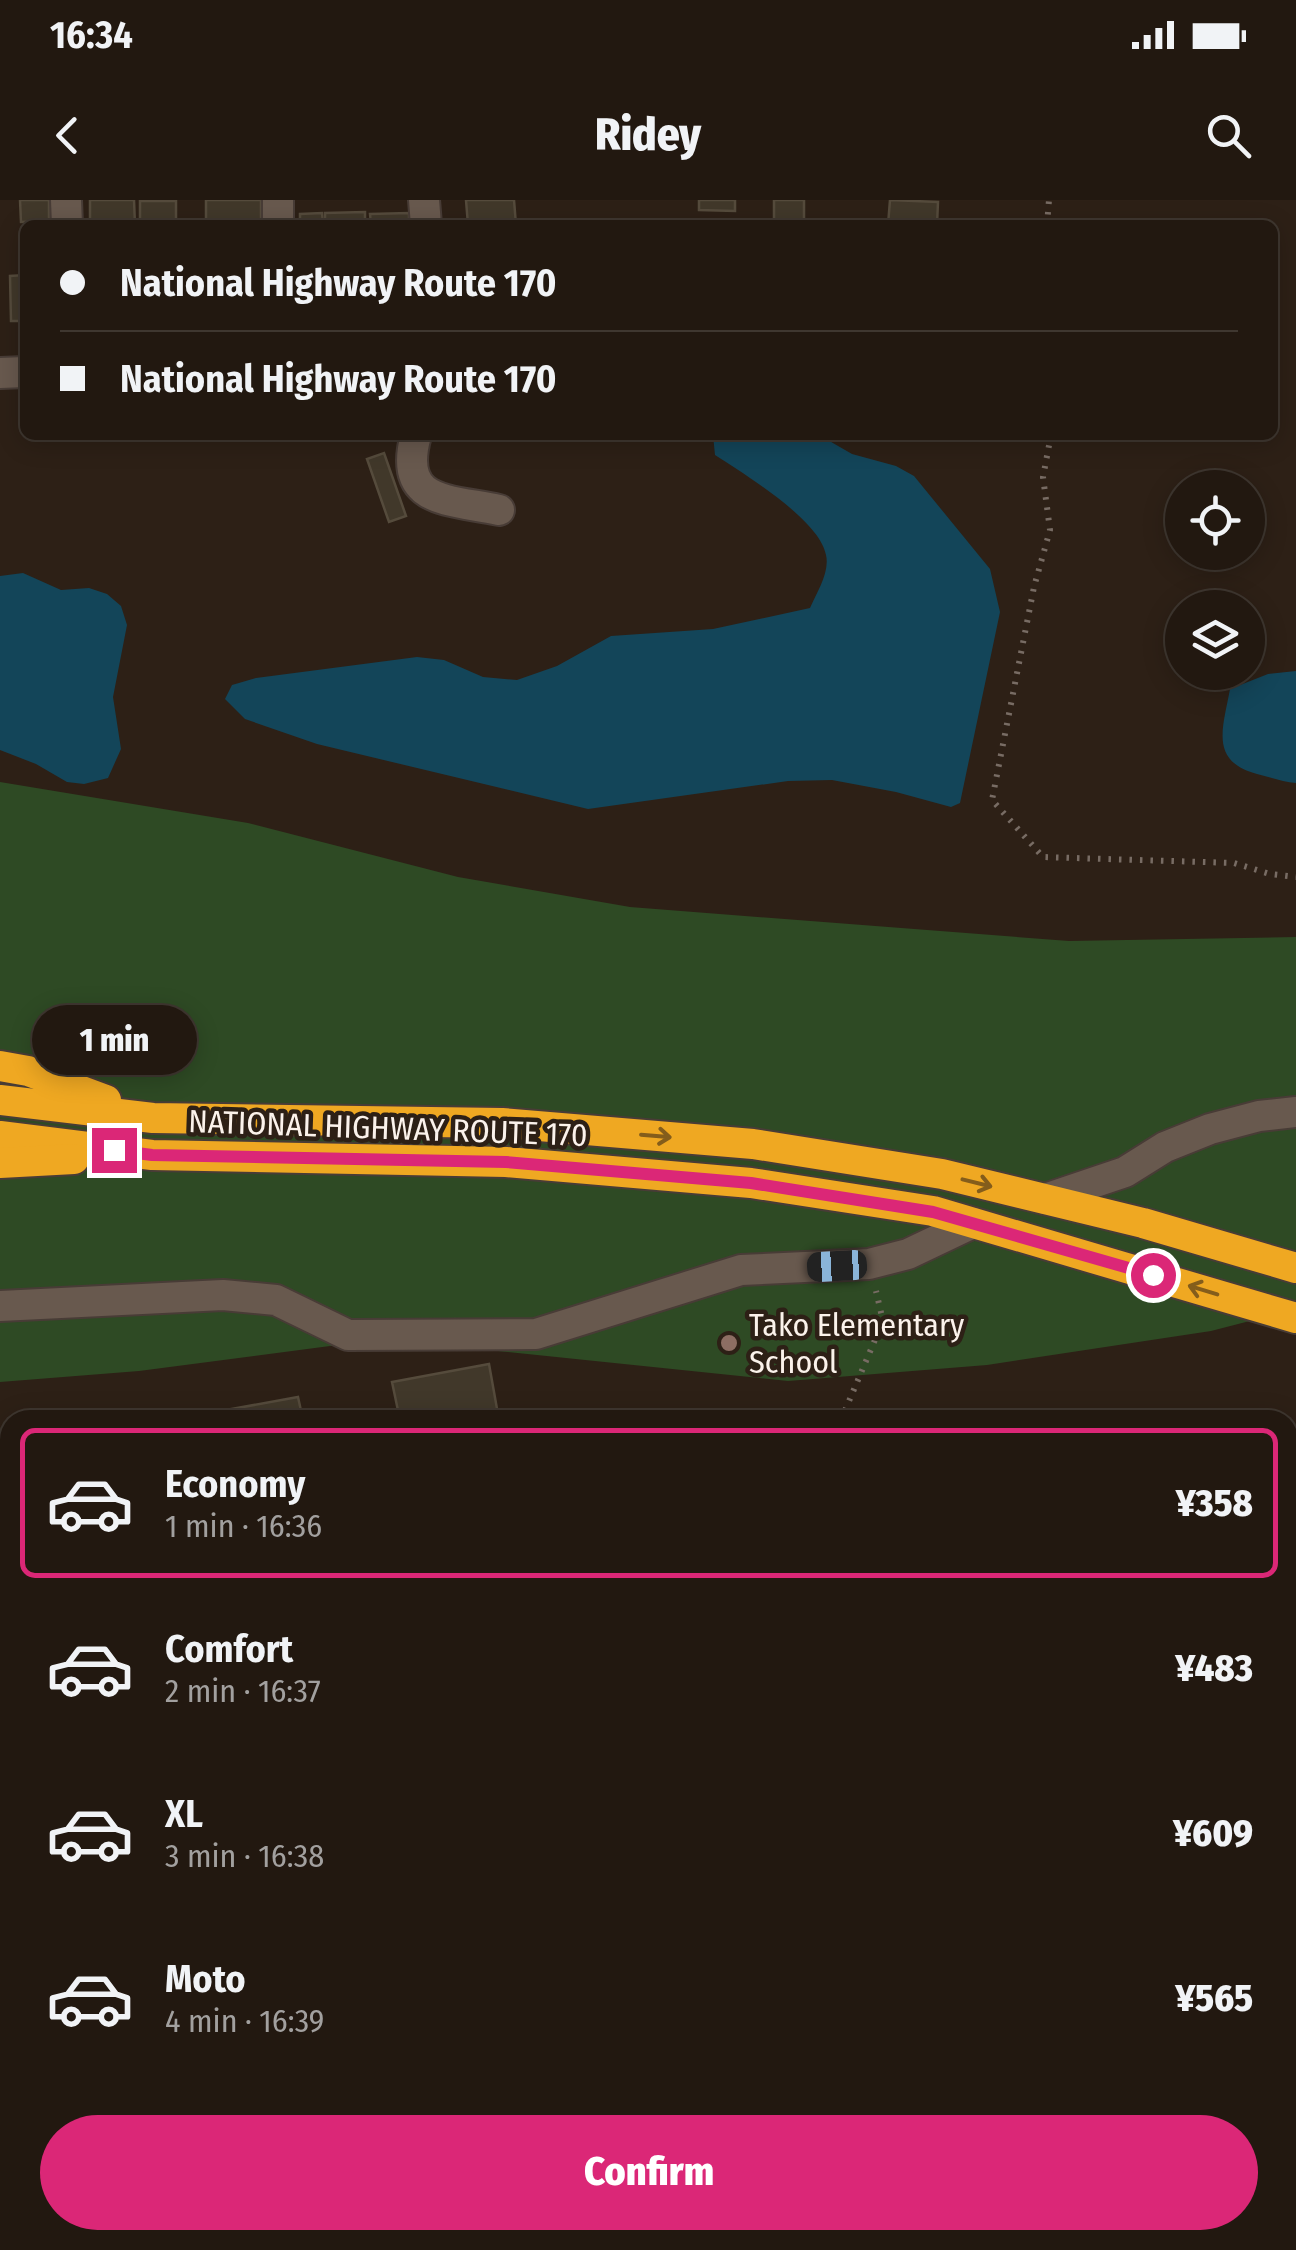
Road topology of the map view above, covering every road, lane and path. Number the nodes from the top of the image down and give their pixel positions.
1 (415, 440) edge
2 (1049, 440) edge
3 (500, 510) dead end
4 (1296, 877) edge
5 (0, 1066) edge
6 (0, 1100) edge
7 (1296, 1112) edge
8 (153, 1118) junction
9 (0, 1136) edge
10 (152, 1155) junction
11 (0, 1163) edge
12 (1046, 1199) junction
13 (973, 1223) junction
14 (869, 1264) junction
15 (1296, 1268) edge
16 (0, 1306) edge
17 (1296, 1318) edge
18 (845, 1410) edge

1 - 3 street
2 - 4 path
5 - 8 highway
6 - 8 highway, NATIONAL HIGHWAY ROUTE 170
7 - 12 street
8 -> 12 highway, NATIONAL HIGHWAY ROUTE 170
9 - 10 highway, NATIONAL HIGHWAY ROUTE 170
10 - 11 highway
10 - 13 highway, NATIONAL HIGHWAY ROUTE 170
12 - 15 highway, NATIONAL HIGHWAY ROUTE 170
13 - 14 street
17 -> 13 highway, NATIONAL HIGHWAY ROUTE 170
14 - 16 street
14 - 18 path

